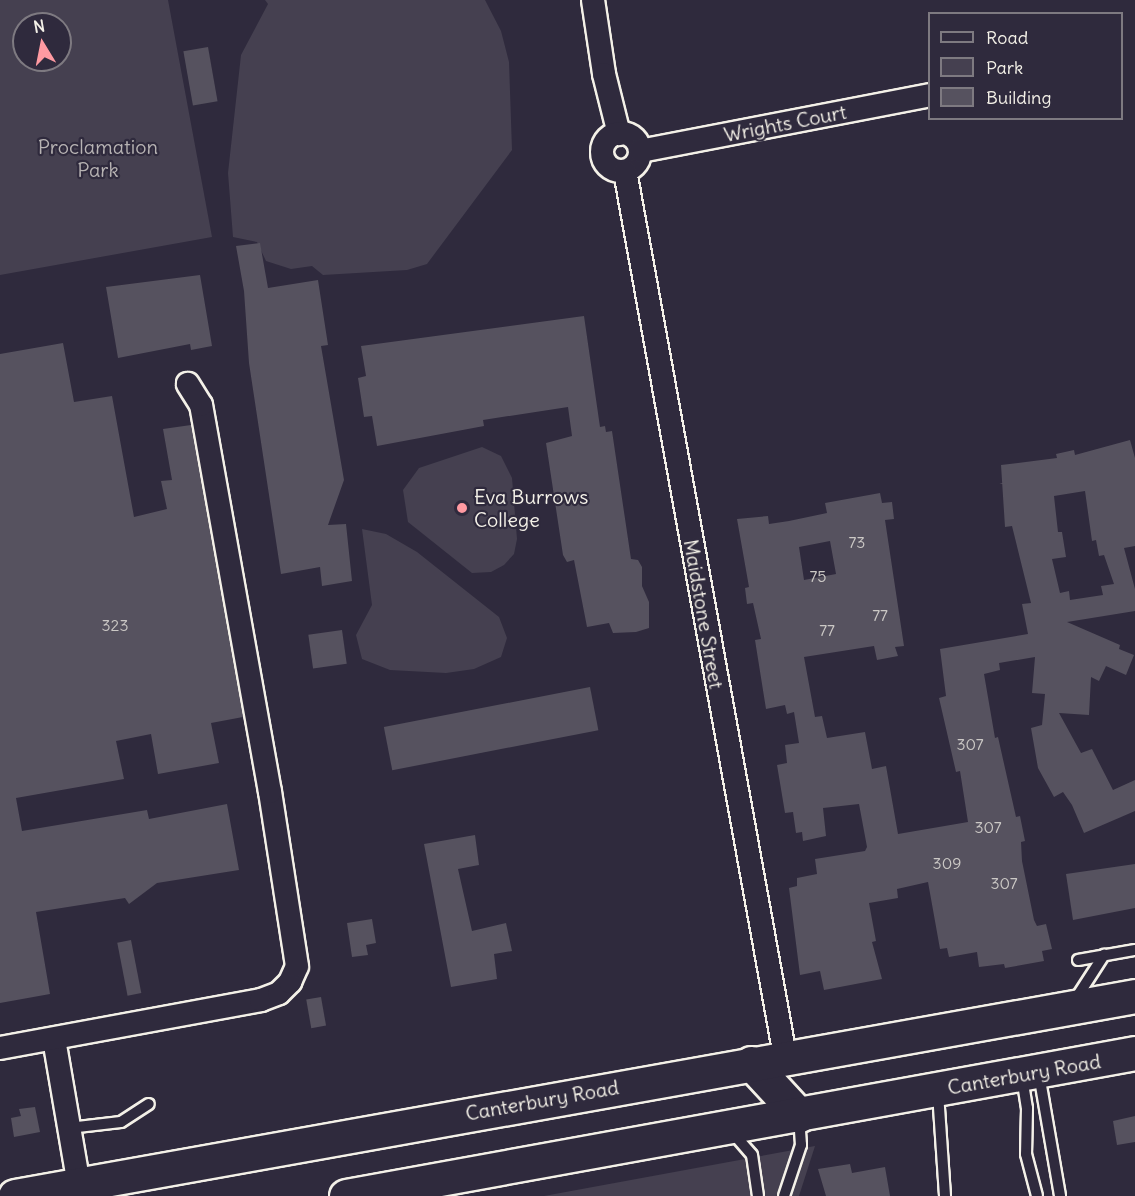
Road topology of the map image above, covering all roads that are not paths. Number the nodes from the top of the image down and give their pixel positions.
1 (593, 0) edge
2 (928, 95) edge
3 (619, 134) junction
4 (640, 151) junction
5 (625, 171) junction
6 (188, 384) dead end
7 (1135, 950) edge
8 (1104, 955) junction
9 (1078, 960) dead end
10 (1135, 996) edge
11 (1070, 1008) junction
12 (54, 1039) junction
13 (0, 1048) edge
14 (1135, 1053) edge
15 (785, 1056) junction
16 (751, 1063) junction
17 (1030, 1073) junction
18 (938, 1090) junction
19 (149, 1104) dead end
20 (799, 1115) junction
21 (69, 1128) junction
22 (729, 1128) junction
23 (79, 1185) junction
24 (31, 1195) edge
25 (783, 1195) edge
26 (346, 1196) edge
27 (758, 1196) edge
28 (945, 1196) edge
29 (1036, 1196) edge
30 (1060, 1196) edge

1 - 3 street
2 - 4 street, Wrights Court
3 - 4 street
3 - 5 street
4 - 5 street
5 - 15 street, Maidstone Street
6 - 12 street
7 - 8 lane
8 - 9 lane
8 - 11 lane
10 - 11 main road, Canterbury Road
11 - 15 main road, Canterbury Road
12 - 13 street
12 - 21 street
14 - 17 main road, Canterbury Road
15 - 16 main road, Canterbury Road
16 - 20 main road
16 - 23 main road, Canterbury Road
17 - 18 main road, Canterbury Road
17 - 29 lane
17 - 30 lane
18 - 20 main road, Canterbury Road
18 - 28 lane
19 - 21 lane
20 - 22 main road, Canterbury Road
20 - 25 lane
21 - 23 street
22 - 26 main road, Canterbury Road
22 - 27 lane
23 - 24 main road, Canterbury Road

